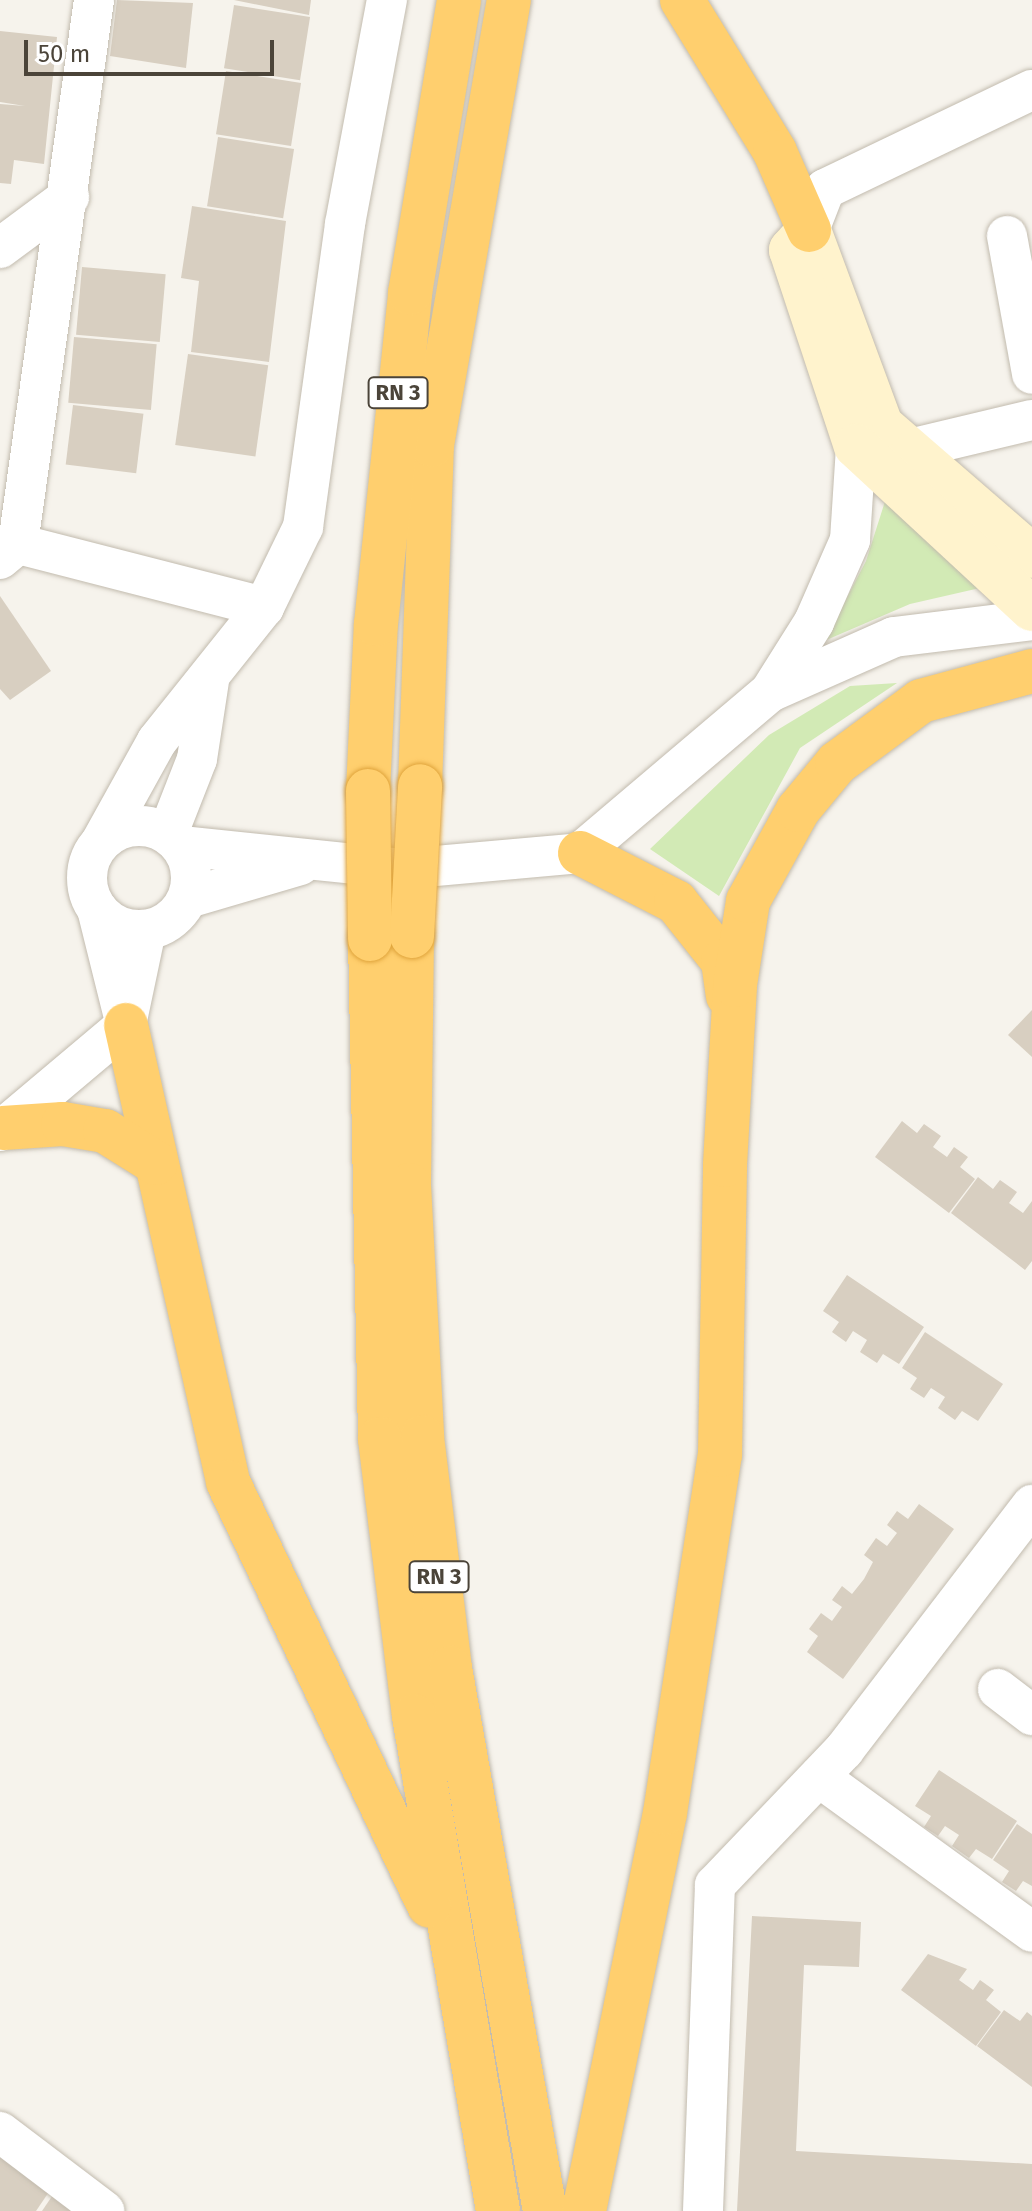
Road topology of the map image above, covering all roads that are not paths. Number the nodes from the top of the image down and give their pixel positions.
1 (94, 0) edge
2 (370, 0) edge
3 (387, 0) edge
4 (459, 0) edge
5 (509, 0) edge
6 (682, 0) edge
7 (1032, 90) edge
8 (365, 99) junction
9 (775, 152) junction
10 (825, 189) junction
11 (69, 197) junction
12 (809, 230) junction
13 (1007, 236) dead end
14 (0, 248) edge
15 (1032, 374) edge
16 (1032, 420) edge
17 (882, 455) junction
18 (9, 552) edge
19 (1032, 556) edge
20 (264, 607) junction
21 (1032, 609) edge
22 (1032, 620) edge
23 (1032, 671) edge
24 (209, 681) junction
25 (770, 692) junction
26 (174, 840) junction
27 (101, 842) junction
28 (580, 853) junction
29 (304, 864) junction
30 (188, 898) junction
31 (97, 909) junction
32 (146, 930) junction
33 (391, 937) junction
34 (126, 1025) junction
35 (731, 1055) junction
36 (2, 1130) edge
37 (156, 1163) junction
38 (1032, 1505) edge
39 (998, 1689) dead end
40 (1032, 1715) edge
41 (819, 1777) junction
42 (1032, 1932) edge
43 (457, 1970) junction
44 (0, 2132) edge
45 (104, 2211) edge
46 (498, 2211) edge
47 (545, 2211) edge
48 (584, 2211) edge
49 (703, 2211) edge

1 - 11 street
2 - 8 street
3 - 8 street
4 - 33 highway, RN 3, bridge
5 - 33 highway, RN 3, bridge
6 - 9 highway
7 - 10 street
8 - 20 street
9 - 10 street
9 - 12 highway
10 - 12 street
11 - 14 street
11 - 18 street
12 - 17 main road
13 - 15 street
16 - 17 street
17 - 19 main road
17 - 21 main road
17 - 25 street
18 - 20 street
20 - 24 street
22 - 25 street
23 - 35 highway
24 - 26 street
24 - 27 street
25 - 28 street
26 - 27 street
26 - 29 street
26 - 30 street
27 - 31 street
28 - 29 street
28 - 35 highway
29 - 30 street
30 - 32 street
31 - 32 street
31 - 34 street
32 - 34 street
33 - 43 highway, RN 3
33 - 47 highway, RN 3
34 - 36 street
34 - 37 highway
35 - 48 highway
36 - 37 highway
37 - 43 highway
38 - 41 street
39 - 40 street
41 - 42 street
41 - 49 street
43 - 46 highway, RN 3
44 - 45 street

